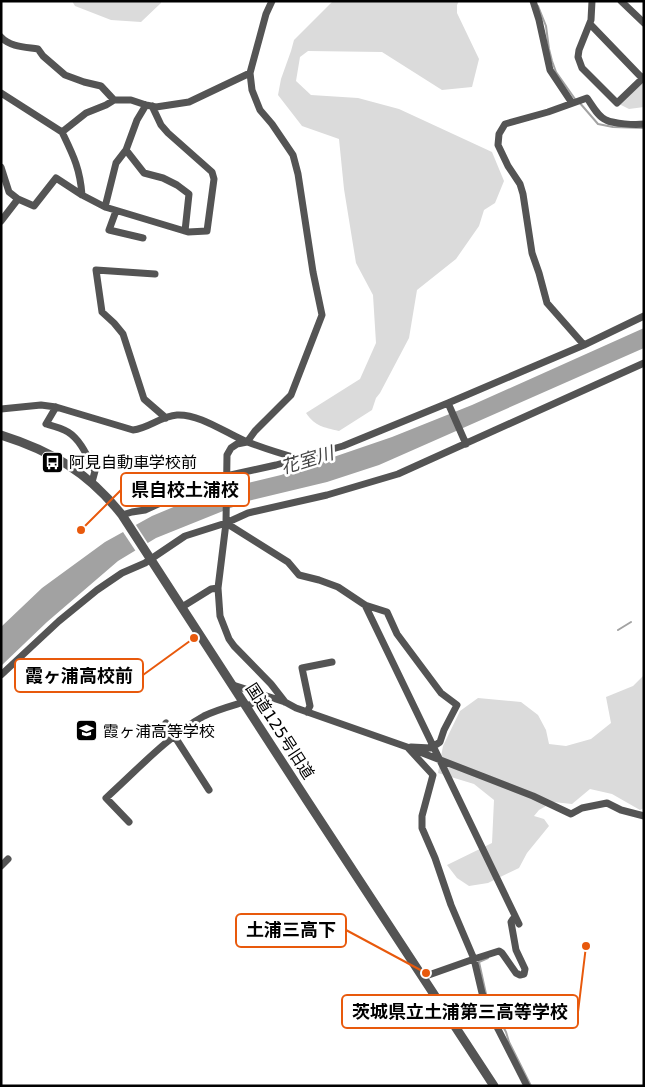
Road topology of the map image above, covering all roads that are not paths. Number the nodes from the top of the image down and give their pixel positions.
1 (272, 1) edge
2 (532, 1) edge
3 (592, 1) edge
4 (627, 3) edge
5 (644, 23) edge
6 (590, 24) junction
7 (1, 38) edge
8 (250, 73) junction
9 (643, 78) edge
10 (1, 93) edge
11 (1, 100) edge
12 (114, 100) junction
13 (572, 103) junction
14 (150, 106) junction
15 (644, 124) edge
16 (62, 132) junction
17 (126, 150) junction
18 (1, 167) edge
19 (82, 195) junction
20 (18, 199) junction
21 (105, 208) junction
22 (116, 211) junction
23 (1, 221) edge
24 (185, 231) junction
25 (143, 238) dead end
26 (155, 274) dead end
27 (644, 316) edge
28 (584, 345) junction
29 (644, 363) edge
30 (448, 403) junction
31 (56, 407) junction
32 (1, 409) edge
33 (166, 418) junction
34 (1, 436) edge
35 (246, 442) junction
36 (466, 444) junction
37 (301, 459) junction
38 (226, 479) junction
39 (92, 482) junction
40 (125, 519) junction
41 (226, 520) junction
42 (149, 556) junction
43 (218, 588) junction
44 (365, 605) junction
45 (182, 607) junction
46 (332, 662) dead end
47 (1, 675) edge
48 (233, 684) junction
49 (266, 696) junction
50 (285, 702) junction
51 (246, 704) junction
52 (307, 712) junction
53 (166, 723) dead end
54 (174, 736) junction
55 (433, 746) junction
56 (407, 747) junction
57 (440, 761) junction
58 (209, 790) dead end
59 (644, 816) edge
60 (129, 822) dead end
61 (8, 859) dead end
62 (1, 866) edge
63 (513, 918) dead end
64 (519, 924) dead end
65 (474, 959) junction
66 (423, 977) junction
67 (494, 1086) edge
68 (527, 1086) edge

1 - 8 street
2 - 13 street
3 - 6 street
4 - 5 street
6 - 9 street
6 - 9 street
7 - 12 street
8 - 14 street
8 - 35 street
10 - 11 street
10 - 16 street
12 - 14 street
12 - 16 street
13 - 15 street
13 - 28 street
14 - 17 street
14 - 24 street
16 - 19 street
17 - 21 street
17 - 24 street
18 - 20 street
19 - 20 street
19 - 21 street
20 - 23 street
21 - 22 street
22 - 24 street
22 - 25 street
26 - 33 street
27 - 28 street
28 - 30 street
29 - 36 street
30 - 36 street
30 - 37 street
31 - 32 street
31 - 33 street
31 - 39 street
33 - 35 street
34 - 39 street, 国道125号旧道
35 - 37 street
35 - 38 street
36 - 41 street
37 - 38 street
38 - 40 street
38 - 41 street
39 - 40 street, 国道125号旧道
40 - 42 street, 国道125号旧道
41 - 42 street
41 - 43 street
41 - 44 street
42 - 45 street, 国道125号旧道
42 - 47 street
43 - 45 street
43 - 50 street
44 - 55 street
44 - 55 street
45 - 48 street, 国道125号旧道
46 - 52 street
48 - 49 street
48 - 51 street, 国道125号旧道
49 - 50 street
49 - 51 street
50 - 52 street
51 - 54 street
51 - 66 street, 国道125号旧道
52 - 56 street
53 - 54 street
54 - 58 street
54 - 60 street
55 - 56 street
55 - 57 street
56 - 57 street
56 - 65 street
57 - 59 street
57 - 64 street
61 - 62 street
63 - 65 street
65 - 66 street
65 - 68 street
66 - 67 street, 国道125号旧道

